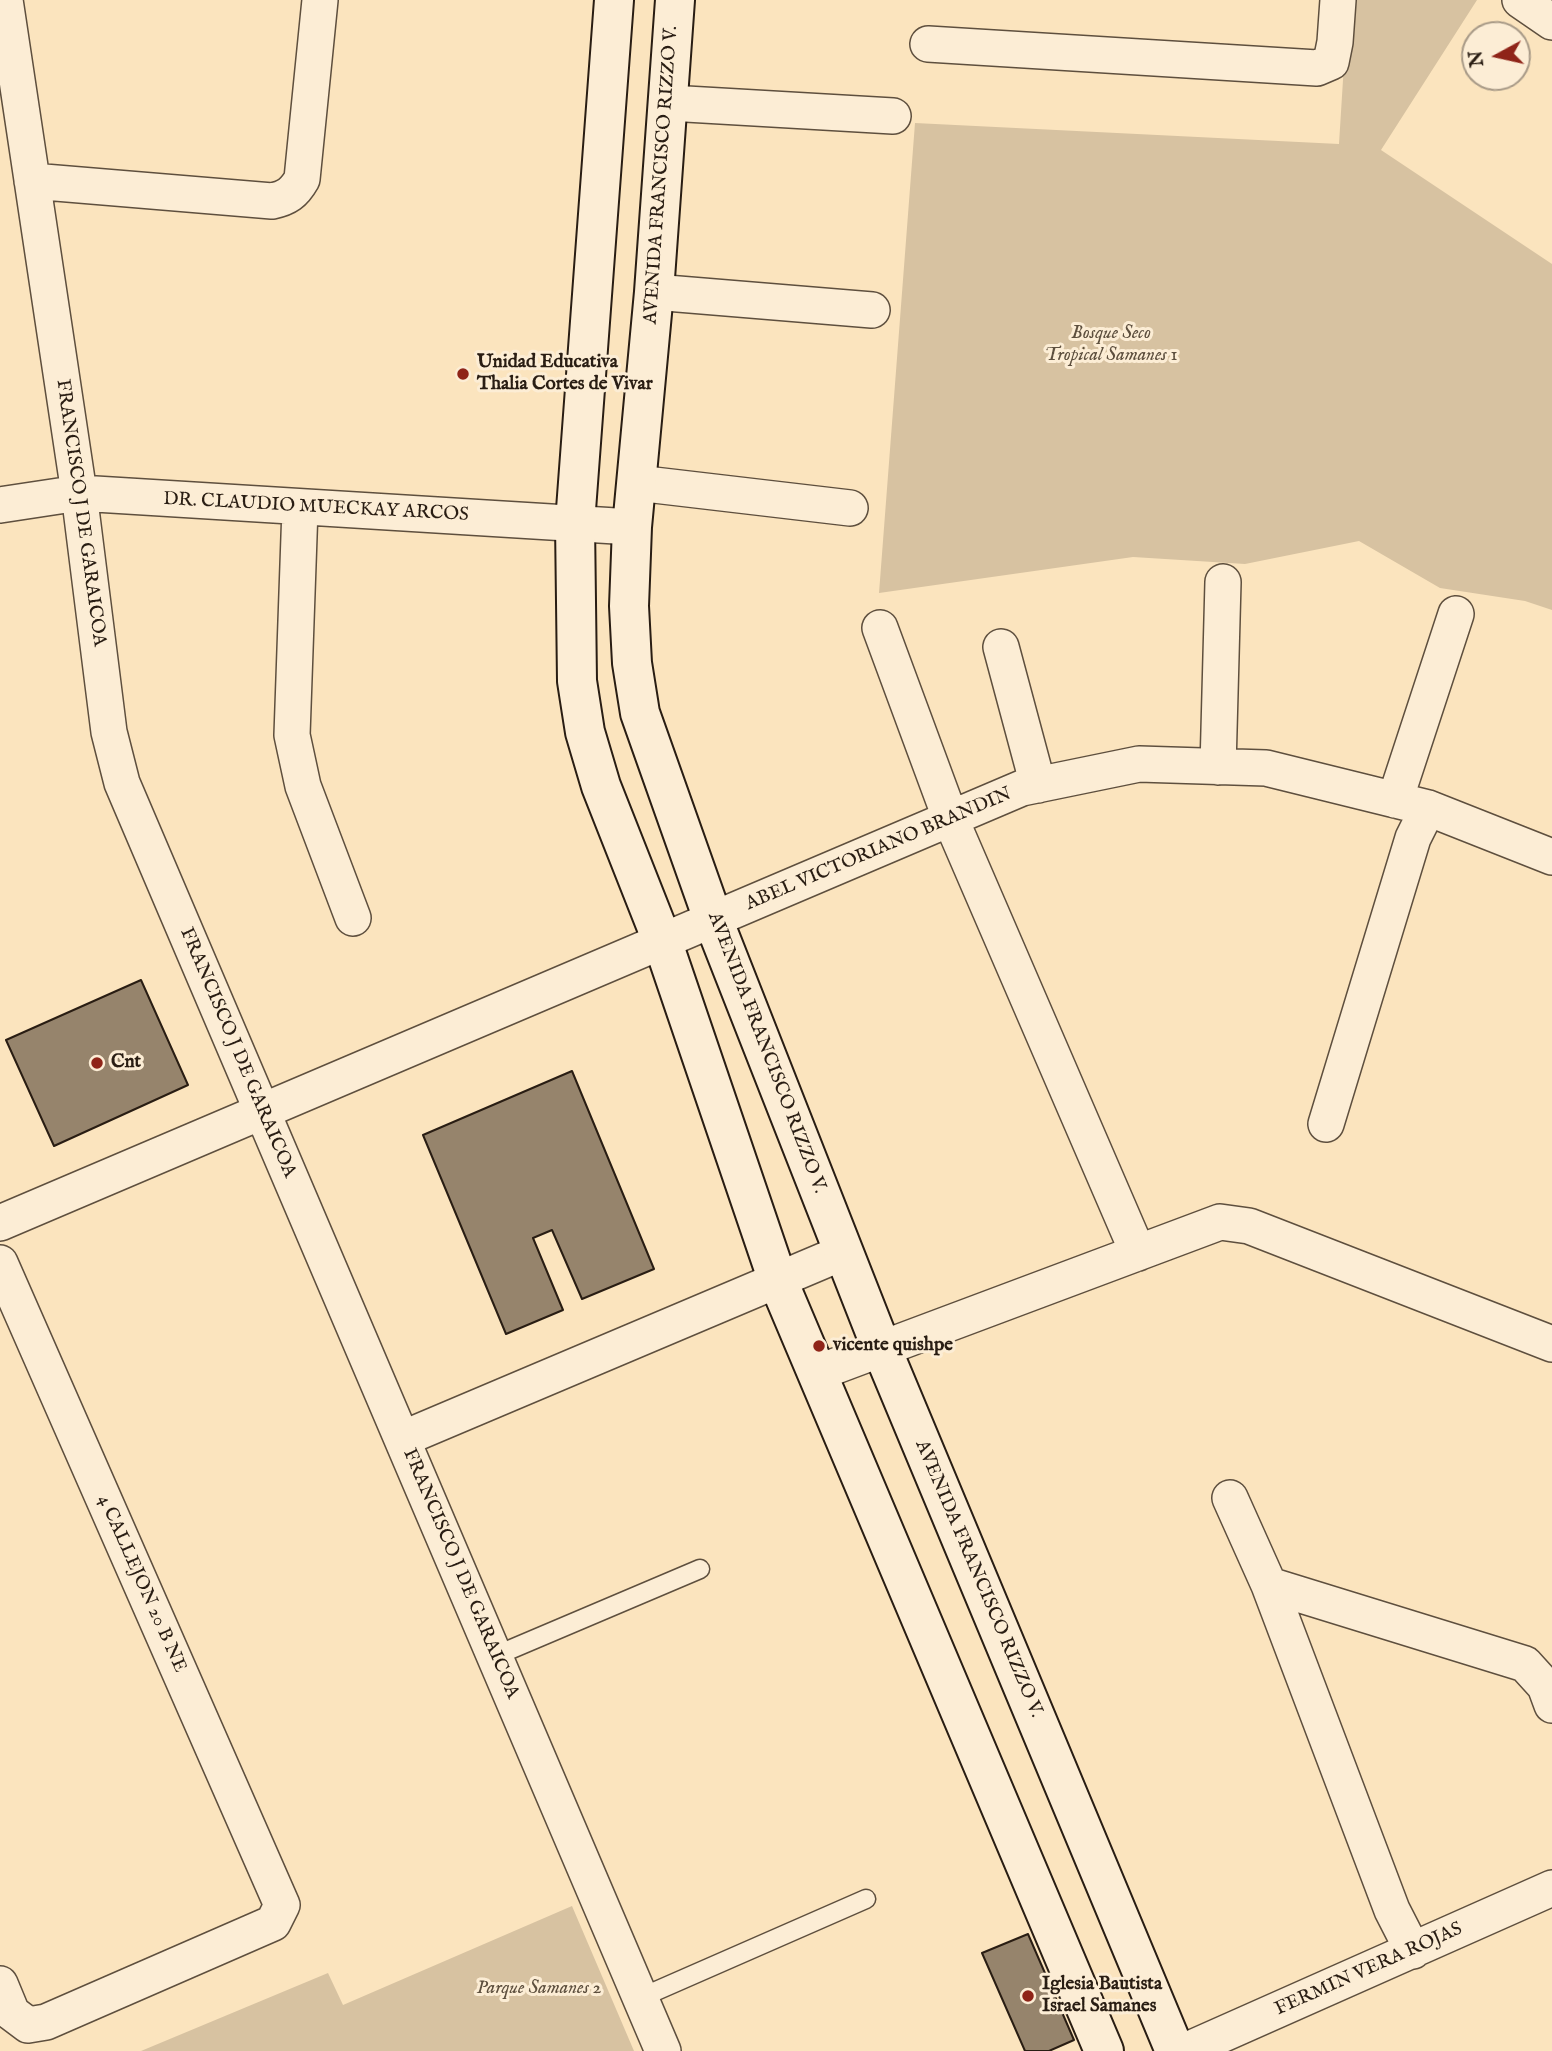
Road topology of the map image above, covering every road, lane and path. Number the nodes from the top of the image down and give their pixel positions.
1 (5, 0) edge
2 (320, 0) edge
3 (614, 0) edge
4 (675, 0) edge
5 (1338, 0) edge
6 (1520, 0) edge
7 (1552, 22) edge
8 (928, 44) dead end
9 (669, 103) junction
10 (894, 116) dead end
11 (32, 181) junction
12 (654, 292) junction
13 (872, 310) dead end
14 (636, 483) junction
15 (79, 494) junction
16 (0, 505) edge
17 (300, 508) junction
18 (849, 508) dead end
19 (575, 523) junction
20 (632, 527) junction
21 (1223, 582) dead end
22 (1456, 614) dead end
23 (880, 628) dead end
24 (1001, 647) dead end
25 (1218, 766) junction
26 (1038, 785) junction
27 (1412, 804) junction
28 (951, 820) junction
29 (1552, 857) edge
30 (353, 918) dead end
31 (714, 922) junction
32 (663, 943) junction
33 (262, 1112) junction
34 (1326, 1124) dead end
35 (0, 1223) edge
36 (844, 1252) junction
37 (1138, 1253) junction
38 (0, 1263) edge
39 (778, 1281) junction
40 (1552, 1344) edge
41 (881, 1347) junction
42 (817, 1373) junction
43 (402, 1438) junction
44 (1230, 1498) dead end
45 (700, 1569) dead end
46 (1269, 1585) junction
47 (495, 1656) junction
48 (1552, 1705) edge
49 (1552, 1888) edge
50 (866, 1899) dead end
51 (1413, 1951) junction
52 (0, 1984) edge
53 (640, 1998) junction
54 (663, 2051) edge
55 (1104, 2051) edge
56 (1175, 2051) edge
57 (1185, 2051) edge

1 - 11 street, FRANCISCO J DE GARAICOA
2 - 11 street
3 - 19 main road
4 - 9 main road, AVENIDA FRANCISCO RIZZO V.
5 - 8 street
6 - 7 street
9 - 10 street
9 - 12 main road, AVENIDA FRANCISCO RIZZO V.
11 - 15 street, FRANCISCO J DE GARAICOA
12 - 13 street
12 - 14 main road, AVENIDA FRANCISCO RIZZO V.
14 - 18 street
14 - 20 main road, AVENIDA FRANCISCO RIZZO V.
15 - 16 street, DR. CLAUDIO MUECKAY ARCOS
15 - 17 street, DR. CLAUDIO MUECKAY ARCOS
15 - 33 street, FRANCISCO J DE GARAICOA
17 - 19 street, DR. CLAUDIO MUECKAY ARCOS
17 - 30 street
19 - 20 street, DR. CLAUDIO MUECKAY ARCOS
19 - 32 main road
20 - 31 main road, AVENIDA FRANCISCO RIZZO V.
21 - 25 street
22 - 27 street
23 - 28 street
24 - 26 street
25 - 26 street, ABEL VICTORIANO BRANDIN
25 - 27 street, ABEL VICTORIANO BRANDIN
26 - 28 street, ABEL VICTORIANO BRANDIN
27 - 29 street, ABEL VICTORIANO BRANDIN
27 - 34 street
28 - 31 street, ABEL VICTORIANO BRANDIN
28 - 37 street
31 - 32 street, ABEL VICTORIANO BRANDIN
31 - 36 main road, AVENIDA FRANCISCO RIZZO V.
32 - 33 street, ABEL VICTORIANO BRANDIN
32 - 39 main road
33 - 35 street, ABEL VICTORIANO BRANDIN
33 - 43 street, FRANCISCO J DE GARAICOA
36 - 39 street
36 - 41 main road, AVENIDA FRANCISCO RIZZO V.
37 - 40 street
37 - 41 street
38 - 52 street, 4 CALLEJON 20 B NE
39 - 42 main road
39 - 43 street
41 - 42 street
41 - 56 main road, AVENIDA FRANCISCO RIZZO V.
42 - 55 main road
43 - 47 street, FRANCISCO J DE GARAICOA
44 - 46 street
45 - 47 lane
46 - 48 street
46 - 51 street
47 - 53 street, FRANCISCO J DE GARAICOA
49 - 51 street, FERMIN VERA ROJAS
50 - 53 lane
51 - 57 street, FERMIN VERA ROJAS
53 - 54 street, FRANCISCO J DE GARAICOA

